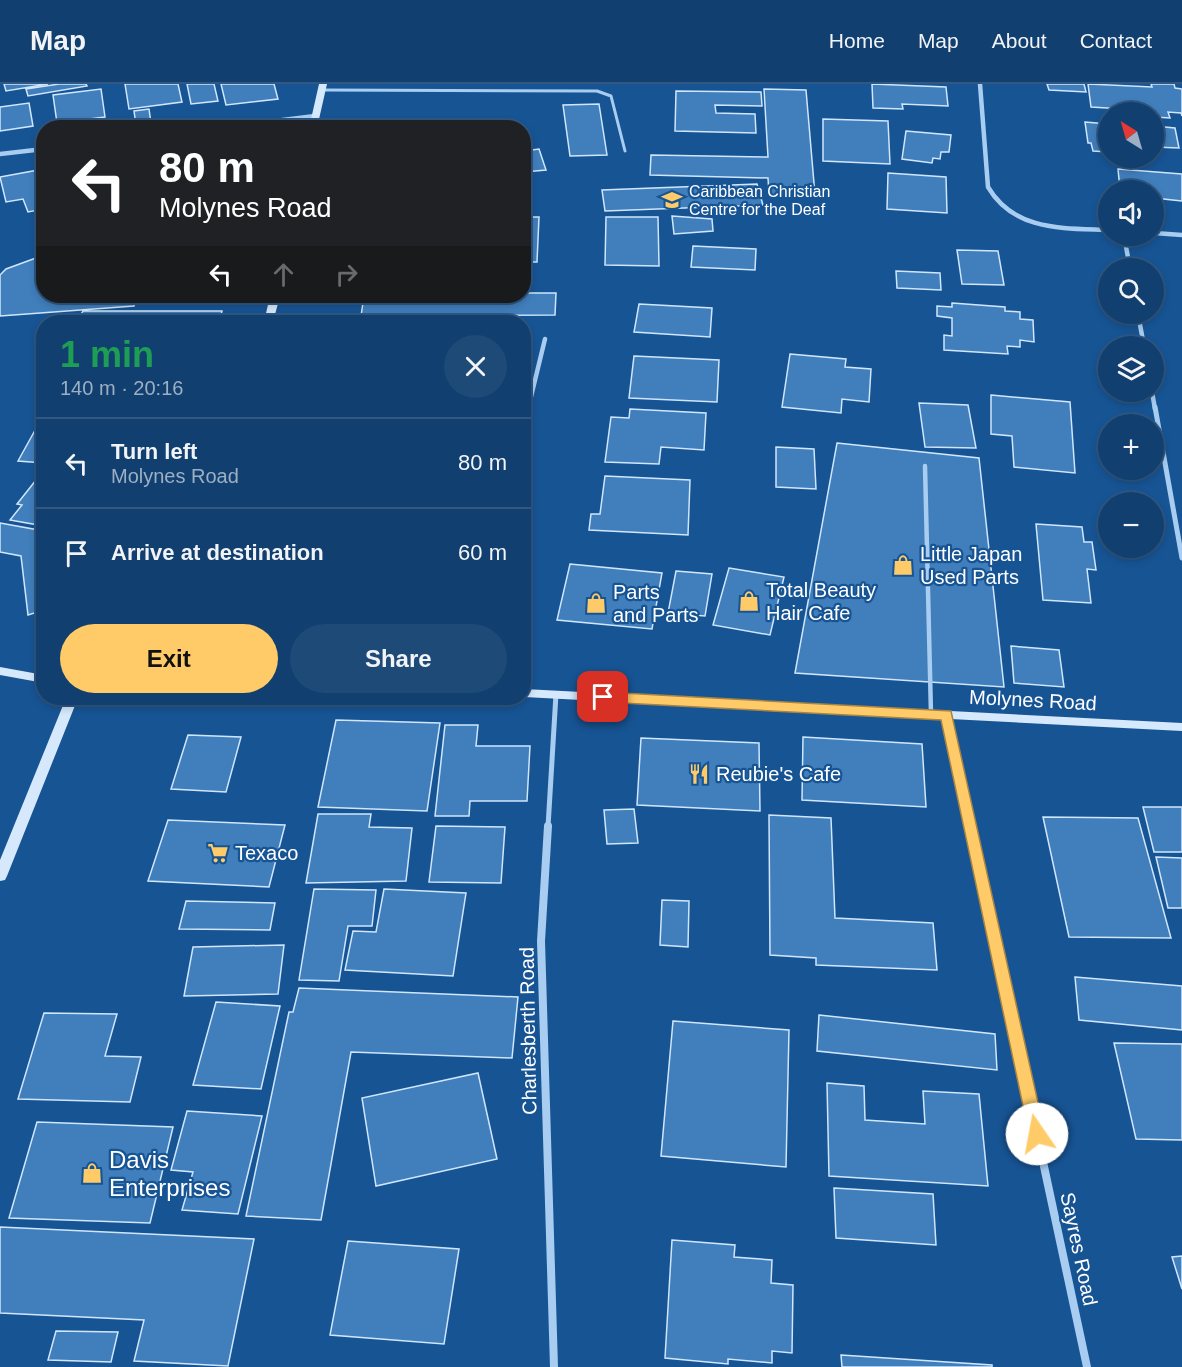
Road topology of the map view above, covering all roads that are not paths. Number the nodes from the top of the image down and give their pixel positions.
1 (980, 84) edge
2 (323, 87) edge
3 (315, 116) junction
4 (283, 120) edge
5 (314, 120) edge
6 (36, 150) edge
7 (625, 152) dead end
8 (0, 154) edge
9 (1098, 230) edge
10 (1164, 234) edge
11 (1182, 235) edge
12 (544, 339) dead end
13 (531, 396) edge
14 (1154, 402) edge
15 (925, 466) dead end
16 (1182, 558) edge
17 (0, 671) edge
18 (36, 678) edge
19 (531, 693) edge
20 (556, 694) junction
21 (69, 705) edge
22 (931, 714) junction
23 (947, 715) junction
24 (1182, 727) edge
25 (0, 876) edge
26 (554, 1367) edge
27 (1087, 1367) edge

1 - 9 street
2 - 3 main road
2 - 7 lane
3 - 4 street
3 - 5 main road
6 - 8 street
10 - 11 street
12 - 13 street
14 - 16 street
15 - 22 lane
17 - 18 main road
19 - 20 main road, Molynes Road
20 - 22 main road, Molynes Road
20 - 26 street, Charlesberth Road
21 - 25 main road
22 - 23 main road, Molynes Road
23 - 24 main road, Molynes Road
23 - 27 street, Sayres Road

